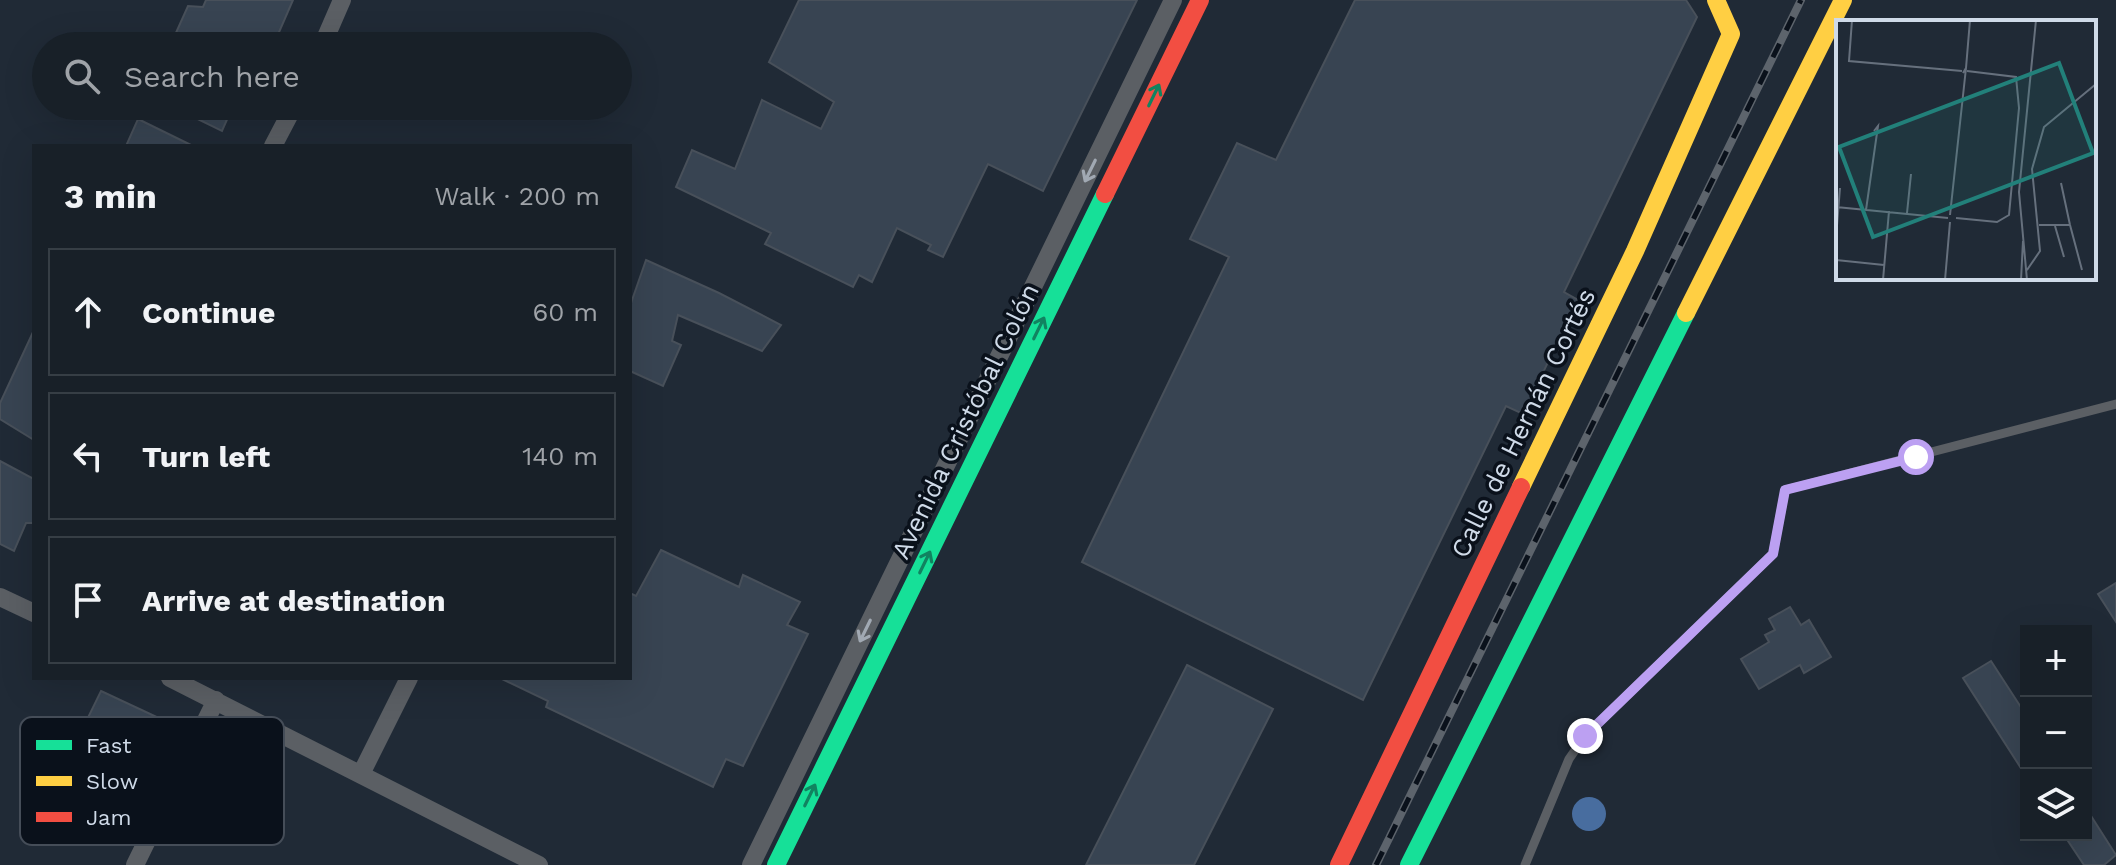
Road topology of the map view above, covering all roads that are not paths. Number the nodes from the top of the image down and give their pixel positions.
1 (342, 0) edge
2 (1173, 0) edge
3 (1200, 0) edge
4 (1716, 0) edge
5 (1843, 0) edge
6 (328, 32) edge
7 (287, 120) edge
8 (274, 144) edge
9 (2116, 404) edge
10 (0, 597) edge
11 (32, 611) edge
12 (174, 680) edge
13 (408, 680) edge
14 (216, 700) junction
15 (208, 717) edge
16 (249, 717) edge
17 (284, 735) edge
18 (361, 774) junction
19 (145, 845) edge
20 (135, 865) edge
21 (539, 865) edge
22 (751, 865) edge
23 (776, 865) edge
24 (1339, 865) edge
25 (1409, 865) edge
26 (1525, 865) edge

1 - 6 street
2 -> 22 street, Avenida Cristóbal Colón
23 -> 3 street, Avenida Cristóbal Colón
4 - 24 street, Calle de Hernán Cortés
5 - 25 street
7 - 8 street
9 - 26 lane
10 - 11 street
12 - 14 street
13 - 18 street
14 - 15 street
14 - 16 street
17 - 18 street
18 - 21 street
19 - 20 street

